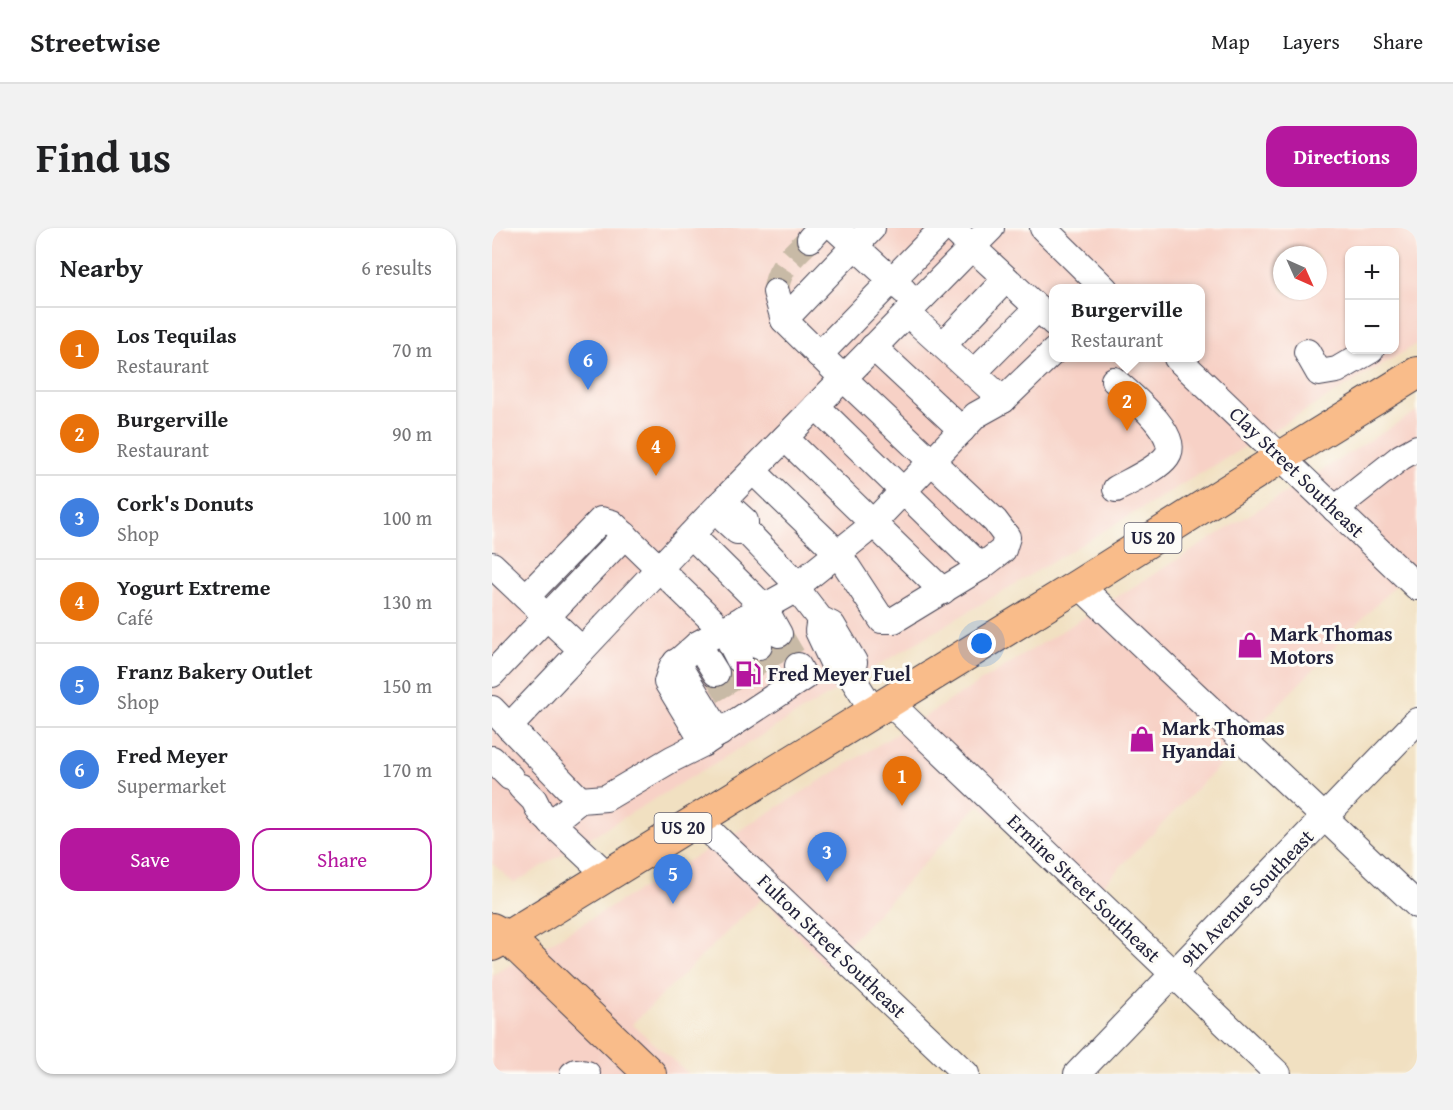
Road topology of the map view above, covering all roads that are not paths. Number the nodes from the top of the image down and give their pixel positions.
1 (835, 228) edge
2 (872, 228) edge
3 (943, 228) edge
4 (952, 228) edge
5 (991, 228) edge
6 (1043, 228) edge
7 (855, 246) junction
8 (972, 247) junction
9 (1006, 279) junction
10 (892, 280) junction
11 (1101, 284) edge
12 (776, 292) tunnel mouth
13 (912, 308) junction
14 (1046, 315) edge
15 (784, 320) junction
16 (943, 345) junction
17 (873, 347) junction
18 (1307, 352) dead end
19 (1364, 354) edge
20 (819, 355) junction
21 (1049, 355) edge
22 (1182, 362) edge
23 (974, 372) junction
24 (1417, 373) edge
25 (843, 378) junction
26 (1114, 380) dead end
27 (1003, 400) junction
28 (816, 406) junction
29 (962, 430) junction
30 (785, 438) junction
31 (1417, 448) edge
32 (1281, 457) junction
33 (932, 461) junction
34 (753, 471) junction
35 (1116, 489) dead end
36 (903, 491) junction
37 (1335, 509) junction
38 (730, 516) junction
39 (873, 523) junction
40 (625, 535) junction
41 (691, 535) junction
42 (838, 554) junction
43 (492, 564) edge
44 (981, 567) junction
45 (659, 569) junction
46 (1079, 585) junction
47 (800, 587) junction
48 (1417, 587) edge
49 (943, 591) junction
50 (526, 597) junction
51 (547, 616) junction
52 (730, 626) junction
53 (582, 650) junction
54 (716, 673) dead end
55 (492, 674) edge
56 (776, 685) dead end
57 (881, 707) junction
58 (500, 718) edge
59 (1417, 721) edge
60 (712, 738) junction
61 (492, 759) edge
62 (508, 783) edge
63 (580, 800) junction
64 (546, 817) junction
65 (1324, 818) junction
66 (698, 819) junction
67 (607, 875) junction
68 (1417, 905) edge
69 (492, 906) edge
70 (497, 937) edge
71 (1173, 974) junction
72 (573, 1074) edge
73 (587, 1074) edge
74 (650, 1074) edge
75 (966, 1074) edge
76 (1077, 1074) edge
77 (1278, 1074) edge

1 - 7 street
2 - 7 street
3 - 10 street
4 - 8 street
5 - 8 street
6 - 11 street
7 - 10 street
7 - 15 street
8 - 9 street
8 - 13 street
9 - 14 street
9 - 16 street
10 - 13 street
10 - 20 street
12 - 15 street
13 - 16 street
13 - 17 street
14 - 23 street
15 - 20 street
16 - 23 street
17 - 25 street
17 - 29 street
18 - 19 street
20 - 25 street
21 - 27 street
22 - 32 street, Clay Street Southeast
23 - 27 street
24 - 32 main road, US 20
25 - 28 street
25 - 33 street
26 - 35 street
27 - 29 street
28 - 30 street
28 - 36 street
29 - 33 street
30 - 34 street
30 - 39 street
31 - 37 street
32 - 37 street, Clay Street Southeast
32 - 46 main road, US 20
33 - 36 street
33 - 44 street
34 - 38 street
34 - 42 street
36 - 39 street
36 - 44 street
37 - 48 street, Clay Street Southeast
38 - 41 street
38 - 47 street
39 - 42 street
39 - 49 street
40 - 45 street
40 - 50 street
40 - 51 street
41 - 45 street
41 - 52 street
42 - 47 street
42 - 49 street
43 - 50 street
44 - 49 street
45 - 52 street
45 - 53 street
46 - 57 main road, US 20
46 - 65 street
47 - 52 street
47 - 57 street, Ermine Street Southeast
50 - 51 street
51 - 53 street
51 - 55 street
52 - 52 street
52 - 54 street
52 - 60 street
53 - 58 street
56 - 60 street
57 - 66 main road, US 20
57 - 71 street, Ermine Street Southeast
58 - 63 street
59 - 65 street, 9th Avenue Southeast
60 - 63 street
61 - 62 street
62 - 64 street
63 - 64 street
64 - 67 street
65 - 68 street
65 - 71 street, 9th Avenue Southeast
66 - 67 main road, US 20
66 - 75 street, Fulton Street Southeast
67 - 70 main road, US 20
69 - 70 main road
70 - 74 main road
71 - 76 street, 9th Avenue Southeast
71 - 77 street, Ermine Street Southeast
72 - 73 street

